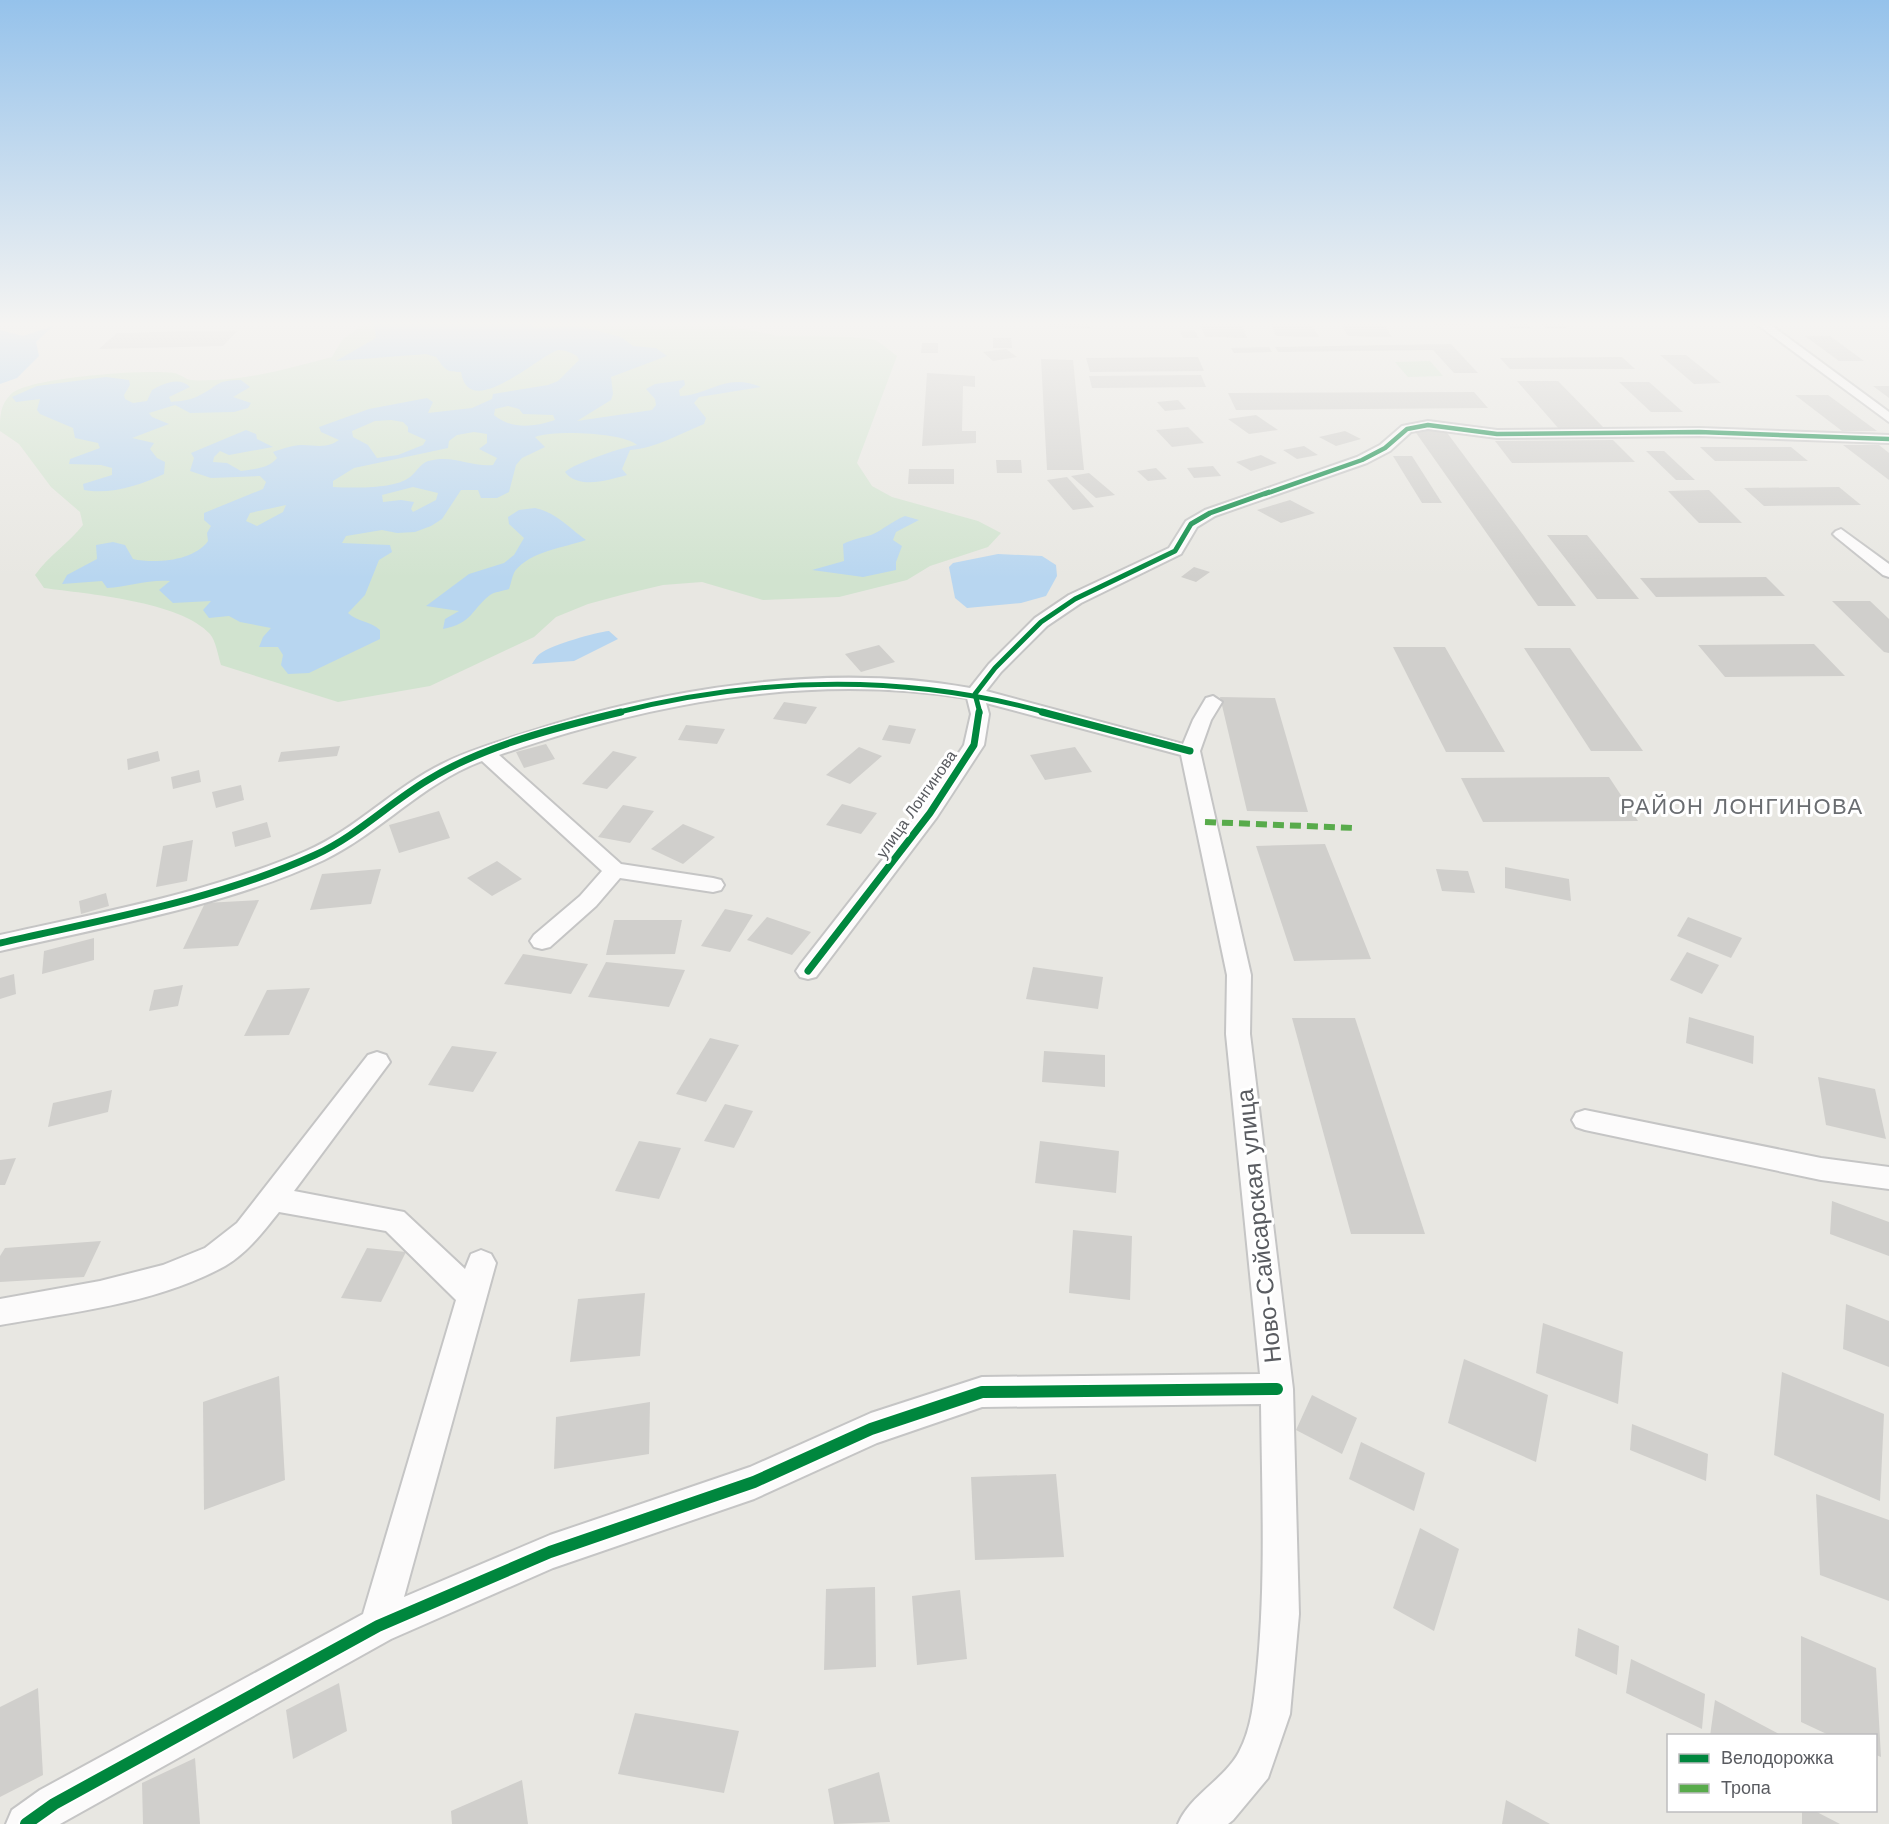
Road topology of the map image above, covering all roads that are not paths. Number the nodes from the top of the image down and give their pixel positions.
1 (1876, 408) edge
2 (1889, 418) edge
3 (1889, 439) edge
4 (1841, 534) dead end
5 (1889, 572) edge
6 (975, 694) junction
7 (1213, 702) dead end
8 (1190, 751) junction
9 (486, 754) junction
10 (615, 870) junction
11 (713, 885) dead end
12 (542, 941) dead end
13 (0, 943) edge
14 (808, 971) dead end
15 (377, 1062) dead end
16 (1585, 1120) dead end
17 (1889, 1178) edge
18 (273, 1199) junction
19 (481, 1263) dead end
20 (471, 1295) junction
21 (0, 1312) edge
22 (1277, 1389) junction
23 (378, 1626) junction
24 (26, 1824) edge
25 (1198, 1824) edge

1 - 2 street
3 - 6 street
4 - 5 street
6 - 8 street
6 - 9 street
6 - 14 street, улица Лонгинова
7 - 8 street
8 - 22 street, Ново-Сайсарская улица
9 - 10 street
9 - 13 street
10 - 11 street
10 - 12 street
15 - 18 street
16 - 17 street
18 - 20 street
18 - 21 street
19 - 20 street
20 - 23 street
22 - 23 street
22 - 25 street, Ново-Сайсарская улица
23 - 24 street

